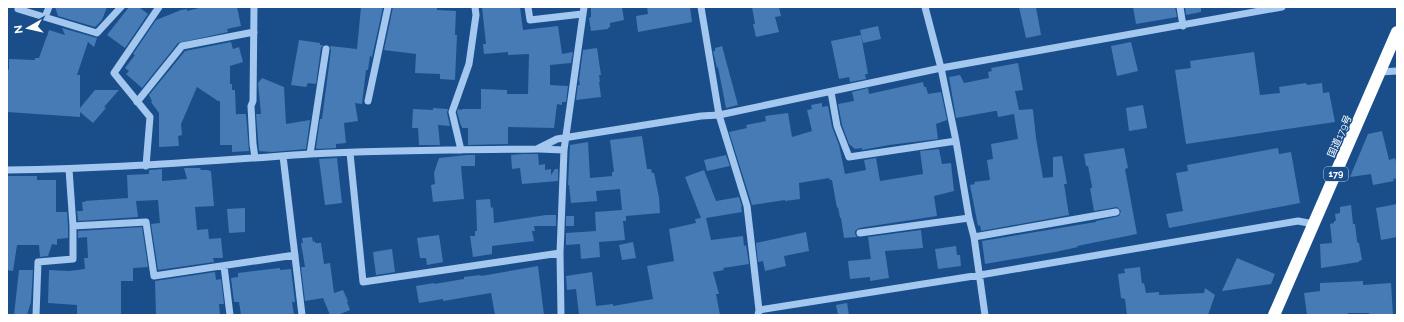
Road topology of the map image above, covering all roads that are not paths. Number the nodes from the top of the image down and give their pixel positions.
1 (49, 7) edge
2 (121, 7) edge
3 (159, 7) edge
4 (254, 7) edge
5 (388, 7) edge
6 (475, 7) edge
7 (528, 7) edge
8 (701, 7) edge
9 (925, 7) edge
10 (1180, 7) edge
11 (1282, 7) edge
12 (18, 8) dead end
13 (583, 11) edge
14 (45, 17) junction
15 (1183, 26) junction
16 (254, 32) junction
17 (1397, 32) edge
18 (326, 49) dead end
19 (941, 68) junction
20 (1397, 71) edge
21 (1380, 72) junction
22 (832, 92) junction
23 (368, 101) dead end
24 (137, 102) junction
25 (719, 115) junction
26 (566, 137) junction
27 (956, 141) junction
28 (537, 149) junction
29 (461, 150) junction
30 (564, 150) junction
31 (350, 153) junction
32 (310, 154) junction
33 (283, 156) junction
34 (255, 158) junction
35 (146, 166) junction
36 (70, 169) junction
37 (7, 170) edge
38 (1116, 212) dead end
39 (970, 218) junction
40 (1314, 224) junction
41 (73, 226) junction
42 (860, 233) dead end
43 (974, 237) junction
44 (560, 253) junction
45 (295, 255) junction
46 (224, 266) junction
47 (980, 275) junction
48 (759, 312) edge
49 (36, 315) edge
50 (230, 315) edge
51 (302, 315) edge
52 (561, 315) edge
53 (985, 315) edge
54 (1274, 315) edge

1 - 14 street
2 - 14 street
3 - 24 street
4 - 16 street
5 - 23 street
6 - 29 street
7 - 13 street
8 - 25 street
9 - 19 street
10 - 15 street
11 - 15 street
12 - 14 street
13 - 26 street
15 - 19 street
16 - 24 street
16 - 34 street
17 - 21 highway, 国道179号 / 179
18 - 32 street
19 - 22 street
19 - 27 street
20 - 21 street
21 - 40 highway, 国道179号 / 179
22 - 25 street
22 - 27 street
24 - 35 street
25 - 26 street
25 - 48 street
26 - 28 street
26 - 30 street
27 - 39 street
28 - 29 street
28 - 30 street
29 - 31 street
30 - 44 street
31 - 32 street
31 - 44 street
32 - 33 street
33 - 34 street
33 - 45 street
34 - 35 street
35 - 36 street
36 - 37 street
36 - 41 street
38 - 43 street
39 - 42 street
39 - 43 street
40 - 47 street
40 - 54 highway, 国道179号 / 179
41 - 46 street
41 - 49 street
43 - 47 street
44 - 52 street
45 - 46 street
45 - 51 street
46 - 50 street
47 - 48 street
47 - 53 street

